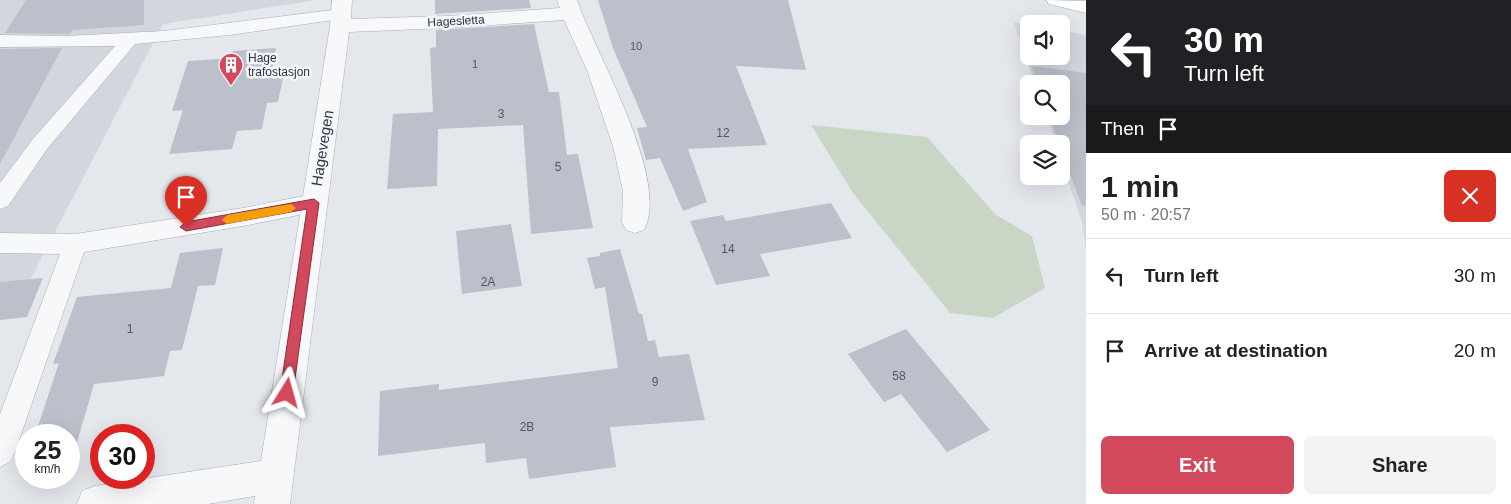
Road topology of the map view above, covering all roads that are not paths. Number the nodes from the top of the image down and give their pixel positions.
1 (1056, 0) edge
2 (569, 6) edge
3 (1086, 7) edge
4 (341, 13) edge
5 (132, 38) junction
6 (0, 41) edge
7 (0, 200) edge
8 (314, 203) junction
9 (635, 222) dead end
10 (0, 242) edge
11 (75, 244) junction
12 (0, 452) edge
13 (274, 490) edge
14 (95, 504) edge

1 - 3 main road
2 - 4 street, Hagesletta
2 - 9 street, Hagesletta
4 - 5 lane
4 - 8 street, Hagevegen
5 - 6 lane
5 - 7 lane
8 - 11 lane
8 - 13 street, Hagevegen
10 - 11 lane
11 - 12 lane
13 - 14 street

